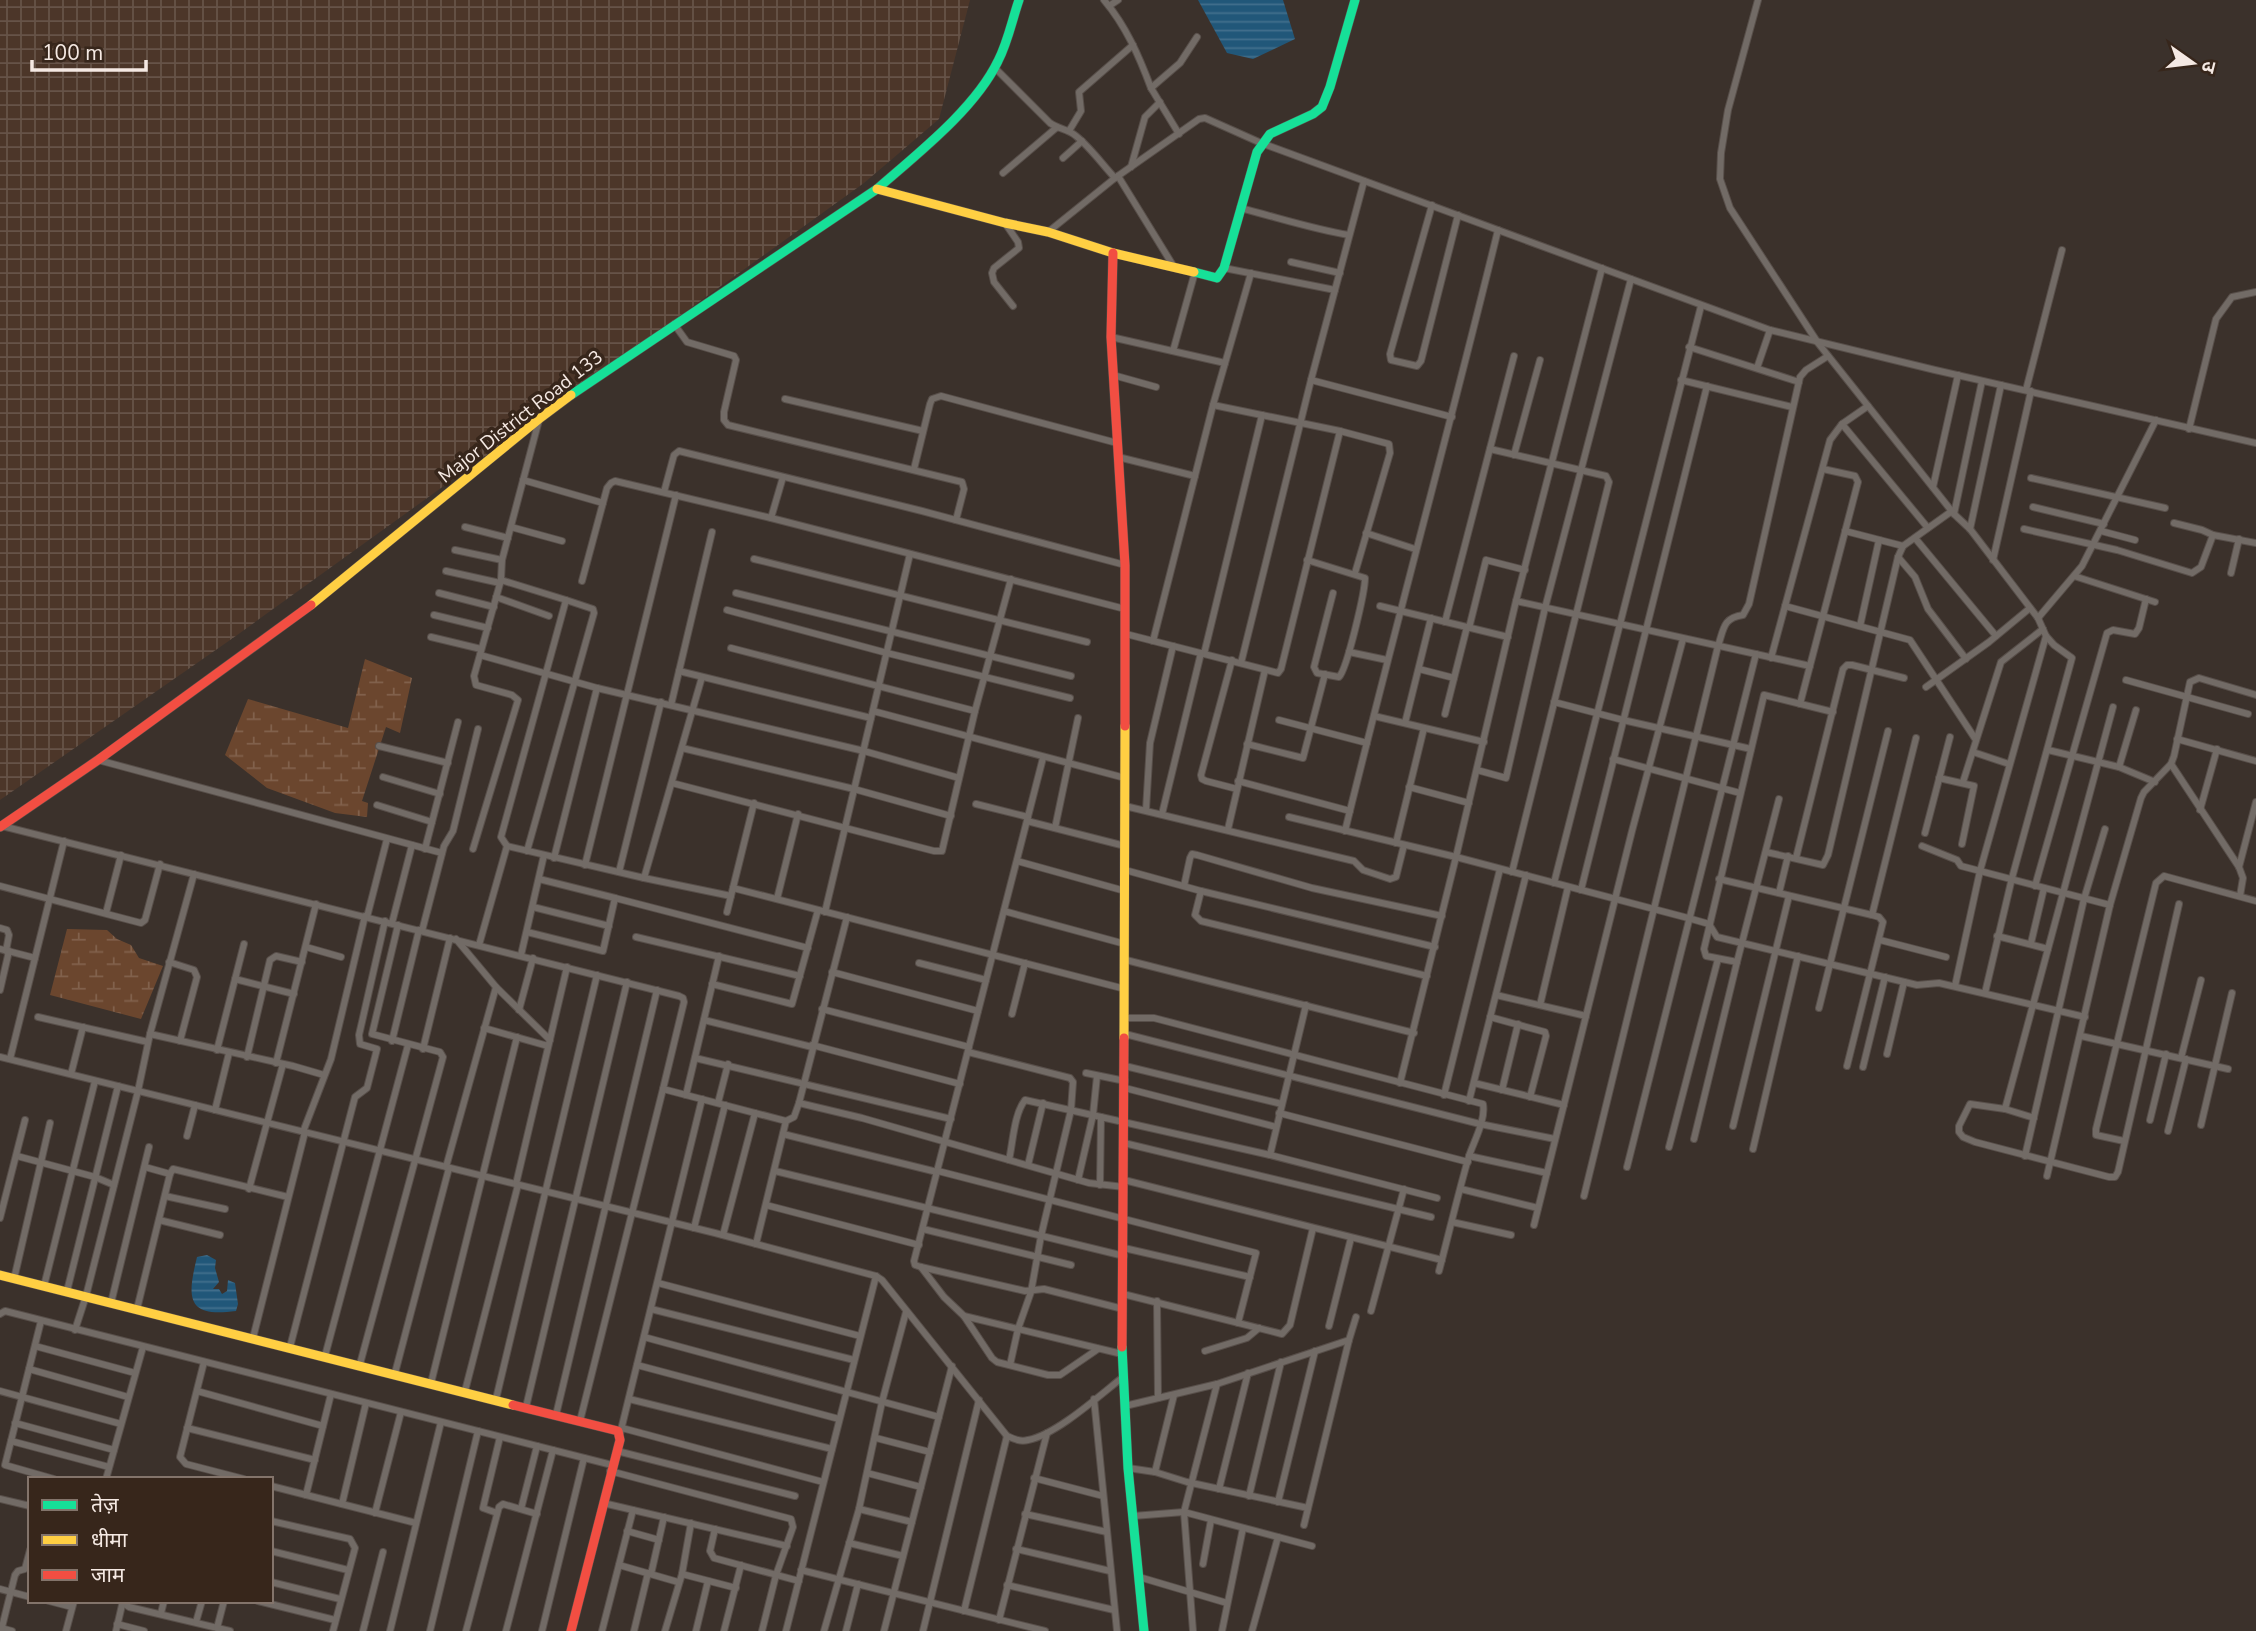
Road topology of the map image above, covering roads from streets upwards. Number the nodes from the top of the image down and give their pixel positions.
1 (1019, 0) edge
2 (1118, 0) edge
3 (1355, 0) edge
4 (1758, 0) edge
5 (1106, 3) edge
6 (1197, 37) dead end
7 (1133, 45) junction
8 (995, 68) junction
9 (1151, 88) junction
10 (1160, 102) junction
11 (1056, 128) junction
12 (1069, 131) junction
13 (1179, 134) junction
14 (1082, 141) junction
15 (1261, 143) junction
16 (1063, 158) dead end
17 (1130, 167) junction
18 (1003, 173) dead end
19 (1116, 177) junction
20 (1364, 181) junction
21 (877, 189) junction
22 (1432, 205) junction
23 (1240, 208) junction
24 (1458, 215) junction
25 (1005, 223) junction
26 (1499, 230) junction
27 (1048, 232) junction
28 (1349, 235) junction
29 (2062, 250) dead end
30 (1113, 253) junction
31 (1291, 262) dead end
32 (1174, 267) junction
33 (1224, 268) junction
34 (1602, 268) junction
35 (1195, 272) junction
36 (1251, 273) junction
37 (1340, 273) junction
38 (1631, 279) junction
39 (1335, 290) junction
40 (2256, 292) edge
41 (1013, 306) dead end
42 (1701, 306) junction
43 (674, 324) junction
44 (1770, 330) junction
45 (1111, 337) junction
46 (1818, 343) junction
47 (1689, 346) junction
48 (1173, 351) junction
49 (1828, 355) junction
50 (1514, 356) dead end
51 (1540, 360) dead end
52 (1224, 363) junction
53 (1757, 368) junction
54 (1113, 375) junction
55 (1958, 375) junction
56 (1311, 380) junction
57 (1681, 380) junction
58 (1982, 381) junction
59 (1799, 382) junction
60 (2001, 384) junction
61 (1707, 386) junction
62 (1156, 387) dead end
63 (2028, 391) junction
64 (785, 399) dead end
65 (1213, 405) junction
66 (1868, 406) junction
67 (1793, 407) junction
68 (1262, 415) junction
69 (1452, 417) junction
70 (539, 419) junction
71 (2156, 420) junction
72 (1300, 423) junction
73 (1842, 424) junction
74 (2189, 429) junction
75 (923, 431) junction
76 (1339, 431) junction
77 (1117, 443) junction
78 (2256, 443) edge
79 (1490, 449) junction
80 (1514, 455) junction
81 (1118, 457) junction
82 (1552, 464) junction
83 (914, 469) junction
84 (1823, 469) junction
85 (1581, 471) junction
86 (1195, 476) junction
87 (783, 477) junction
88 (2031, 478) dead end
89 (523, 480) junction
90 (1933, 487) junction
91 (664, 492) junction
92 (676, 495) junction
93 (2115, 498) junction
94 (603, 503) junction
95 (2034, 507) dead end
96 (2165, 508) dead end
97 (1953, 512) junction
98 (771, 518) junction
99 (956, 520) junction
100 (2174, 523) dead end
101 (465, 527) dead end
102 (511, 527) junction
103 (1928, 528) junction
104 (2102, 528) junction
105 (1970, 529) junction
106 (2024, 529) dead end
107 (1845, 531) junction
108 (712, 532) dead end
109 (1366, 533) junction
110 (2213, 535) junction
111 (508, 538) junction
112 (1915, 538) junction
113 (2239, 539) junction
114 (1879, 540) junction
115 (2135, 540) dead end
116 (562, 541) dead end
117 (2256, 543) edge
118 (2093, 545) junction
119 (1903, 546) junction
120 (1415, 549) junction
121 (455, 550) dead end
122 (910, 554) junction
123 (1898, 556) junction
124 (754, 559) dead end
125 (502, 560) junction
126 (1307, 560) junction
127 (1993, 560) junction
128 (1125, 565) junction
129 (446, 570) dead end
130 (1525, 570) junction
131 (1355, 573) junction
132 (2231, 573) dead end
133 (2074, 576) junction
134 (1011, 579) junction
135 (500, 581) junction
136 (582, 581) dead end
137 (439, 593) dead end
138 (736, 593) dead end
139 (1333, 593) dead end
140 (900, 596) junction
141 (496, 597) junction
142 (2146, 599) junction
143 (566, 600) junction
144 (1516, 601) junction
145 (2155, 602) dead end
146 (1380, 606) dead end
147 (1785, 606) junction
148 (494, 607) junction
149 (1545, 608) junction
150 (2030, 608) junction
151 (1125, 609) junction
152 (727, 610) dead end
153 (1400, 610) junction
154 (1575, 614) junction
155 (434, 615) dead end
156 (549, 616) dead end
157 (1822, 617) junction
158 (1431, 618) junction
159 (2038, 618) junction
160 (1445, 621) junction
161 (1000, 622) junction
162 (1618, 624) junction
163 (1860, 626) junction
164 (1468, 627) junction
165 (488, 628) junction
166 (1645, 630) junction
167 (1881, 631) junction
168 (892, 632) junction
169 (2045, 632) junction
170 (1126, 634) junction
171 (1996, 636) junction
172 (431, 637) dead end
173 (1508, 637) junction
174 (1683, 639) junction
175 (1153, 641) junction
176 (1087, 642) dead end
177 (1173, 646) junction
178 (1718, 646) junction
179 (731, 648) dead end
180 (481, 652) junction
181 (1349, 652) junction
182 (887, 653) junction
183 (1202, 653) junction
184 (1756, 654) junction
185 (990, 656) junction
186 (1771, 657) junction
187 (1966, 659) junction
188 (1232, 660) junction
189 (1387, 660) junction
190 (1241, 663) junction
191 (1810, 666) junction
192 (1419, 669) junction
193 (1265, 670) junction
194 (1872, 670) junction
195 (679, 671) junction
196 (547, 673) junction
197 (1325, 674) junction
198 (1071, 676) dead end
199 (702, 677) junction
200 (985, 678) junction
201 (1454, 678) junction
202 (1904, 678) dead end
203 (1937, 679) junction
204 (574, 680) junction
205 (2126, 680) dead end
206 (879, 685) junction
207 (1926, 687) dead end
208 (597, 688) junction
209 (628, 695) junction
210 (2256, 695) edge
211 (2187, 697) junction
212 (1070, 698) dead end
213 (660, 702) junction
214 (1554, 702) junction
215 (1800, 704) junction
216 (671, 705) junction
217 (2113, 707) dead end
218 (693, 710) junction
219 (2136, 710) dead end
220 (975, 711) junction
221 (1833, 712) junction
222 (1596, 713) junction
223 (2248, 713) dead end
224 (1445, 714) dead end
225 (872, 715) junction
226 (1374, 716) junction
227 (1078, 718) dead end
228 (1279, 720) dead end
229 (1623, 720) junction
230 (458, 722) dead end
231 (1405, 723) junction
232 (1311, 728) junction
233 (1424, 728) junction
234 (1658, 728) junction
235 (478, 729) dead end
236 (1888, 731) dead end
237 (969, 737) junction
238 (1696, 737) junction
239 (1950, 737) dead end
240 (1916, 738) dead end
241 (2177, 739) junction
242 (1976, 740) junction
243 (1483, 742) junction
244 (1367, 743) junction
245 (1247, 744) junction
246 (1732, 745) junction
247 (379, 746) dead end
248 (682, 748) junction
249 (1751, 749) junction
250 (2217, 749) junction
251 (2048, 750) junction
252 (863, 751) junction
253 (1973, 752) junction
254 (2074, 756) junction
255 (1043, 758) junction
256 (1613, 759) junction
257 (98, 760) junction
258 (2256, 761) edge
259 (2098, 762) junction
260 (448, 763) junction
261 (1069, 764) junction
262 (2009, 764) junction
263 (2171, 764) junction
264 (2119, 768) junction
265 (1648, 769) junction
266 (1477, 770) junction
267 (383, 777) dead end
268 (959, 778) junction
269 (1125, 778) junction
270 (1940, 778) junction
271 (1685, 779) junction
272 (1238, 781) junction
273 (1963, 782) junction
274 (2155, 782) junction
275 (672, 783) junction
276 (1409, 788) junction
277 (1721, 788) junction
278 (854, 789) junction
279 (1237, 789) junction
280 (1740, 793) junction
281 (440, 794) junction
282 (1779, 799) dead end
283 (754, 803) junction
284 (1469, 803) junction
285 (2256, 803) edge
286 (976, 804) dead end
287 (377, 805) dead end
288 (1125, 806) junction
289 (1146, 810) junction
290 (2200, 810) junction
291 (1350, 811) junction
292 (798, 814) junction
293 (1162, 814) junction
294 (951, 816) junction
295 (1289, 817) dead end
296 (1028, 819) junction
297 (432, 822) junction
298 (1, 826) edge
299 (845, 826) junction
300 (1055, 828) junction
301 (1228, 829) junction
302 (2105, 829) dead end
303 (1345, 831) junction
304 (1925, 833) dead end
305 (387, 838) junction
306 (64, 841) junction
307 (1396, 843) junction
308 (1962, 844) dead end
309 (412, 845) junction
310 (1404, 845) junction
311 (507, 846) junction
312 (1125, 846) junction
313 (1922, 846) dead end
314 (425, 849) junction
315 (473, 849) dead end
316 (527, 851) junction
317 (1766, 852) junction
318 (442, 853) junction
319 (121, 855) junction
320 (544, 855) junction
321 (1788, 856) junction
322 (1456, 857) junction
323 (554, 858) junction
324 (1796, 858) junction
325 (1017, 861) junction
326 (160, 864) junction
327 (585, 865) junction
328 (2239, 867) junction
329 (1500, 869) junction
330 (1125, 870) junction
331 (1980, 871) junction
332 (619, 872) junction
333 (1511, 872) junction
334 (194, 874) junction
335 (1526, 876) junction
336 (644, 878) junction
337 (2012, 878) junction
338 (539, 879) junction
339 (1719, 879) junction
340 (1554, 883) junction
341 (0, 886) edge
342 (1184, 886) junction
343 (2035, 886) junction
344 (1568, 887) junction
345 (733, 888) junction
346 (1757, 888) junction
347 (2044, 888) junction
348 (1581, 890) junction
349 (1125, 891) junction
350 (1201, 891) junction
351 (1780, 893) junction
352 (2062, 894) junction
353 (731, 896) junction
354 (1789, 896) junction
355 (2240, 896) junction
356 (615, 898) junction
357 (50, 899) junction
358 (1614, 899) junction
359 (2084, 899) junction
360 (777, 900) junction
361 (2256, 901) edge
362 (316, 904) junction
363 (2179, 904) dead end
364 (2110, 905) junction
365 (533, 907) junction
366 (1843, 908) junction
367 (1653, 909) junction
368 (822, 911) junction
369 (1004, 911) junction
370 (727, 912) dead end
371 (106, 914) junction
372 (1872, 915) junction
373 (1442, 916) junction
374 (366, 917) junction
375 (847, 918) junction
376 (1688, 918) junction
377 (392, 923) junction
378 (1709, 924) junction
379 (609, 926) junction
380 (0, 928) edge
381 (421, 930) junction
382 (527, 932) junction
383 (1997, 936) junction
384 (636, 937) dead end
385 (453, 939) junction
386 (1880, 940) junction
387 (1742, 942) junction
388 (2031, 943) junction
389 (244, 944) dead end
390 (1125, 944) junction
391 (479, 945) junction
392 (306, 947) junction
393 (1435, 947) junction
394 (807, 948) junction
395 (2048, 948) junction
396 (5, 950) edge
397 (1776, 950) junction
398 (993, 955) junction
399 (521, 956) junction
400 (719, 956) junction
401 (1798, 956) junction
402 (341, 957) dead end
403 (1946, 957) dead end
404 (35, 958) junction
405 (533, 958) junction
406 (1718, 959) junction
407 (1126, 960) junction
408 (169, 962) junction
409 (302, 962) junction
410 (1737, 962) junction
411 (919, 963) dead end
412 (1025, 963) junction
413 (1830, 964) junction
414 (567, 967) junction
415 (832, 972) junction
416 (1870, 974) junction
417 (597, 975) junction
418 (800, 976) junction
419 (1427, 976) junction
420 (1885, 977) junction
421 (235, 979) junction
422 (986, 980) junction
423 (2201, 980) dead end
424 (627, 982) junction
425 (1904, 982) junction
426 (712, 984) junction
427 (264, 986) junction
428 (1955, 986) junction
429 (496, 987) junction
430 (1125, 989) junction
431 (0, 990) edge
432 (657, 990) junction
433 (1985, 993) junction
434 (2232, 993) dead end
435 (294, 994) junction
436 (1496, 995) junction
437 (1306, 1005) junction
438 (1540, 1005) junction
439 (2033, 1005) junction
440 (1819, 1008) dead end
441 (822, 1009) junction
442 (519, 1010) junction
443 (978, 1011) junction
444 (2059, 1011) junction
445 (1012, 1014) dead end
446 (1586, 1016) junction
447 (38, 1017) dead end
448 (1490, 1017) junction
449 (2085, 1017) junction
450 (1125, 1018) junction
451 (704, 1020) junction
452 (1518, 1024) junction
453 (83, 1027) junction
454 (484, 1028) junction
455 (1414, 1033) junction
456 (150, 1034) junction
457 (1125, 1034) junction
458 (2081, 1036) junction
459 (517, 1037) junction
460 (380, 1038) junction
461 (180, 1041) junction
462 (392, 1041) junction
463 (148, 1042) junction
464 (549, 1043) junction
465 (2117, 1044) junction
466 (408, 1045) junction
467 (812, 1046) junction
468 (377, 1049) junction
469 (423, 1049) junction
470 (217, 1050) junction
471 (969, 1050) junction
472 (2145, 1050) junction
473 (229, 1053) junction
474 (1886, 1054) dead end
475 (2166, 1054) junction
476 (1294, 1055) junction
477 (0, 1057) edge
478 (247, 1057) junction
479 (695, 1058) junction
480 (2184, 1058) junction
481 (10, 1059) junction
482 (279, 1064) junction
483 (727, 1064) junction
484 (2214, 1065) junction
485 (1125, 1066) junction
486 (1847, 1066) dead end
487 (1863, 1067) dead end
488 (2228, 1069) dead end
489 (1086, 1073) dead end
490 (71, 1074) junction
491 (1290, 1074) junction
492 (324, 1075) junction
493 (1097, 1076) junction
494 (95, 1081) junction
495 (805, 1083) junction
496 (1400, 1083) junction
497 (1474, 1083) junction
498 (960, 1084) junction
499 (1125, 1085) junction
500 (118, 1086) junction
501 (663, 1089) junction
502 (1502, 1090) junction
503 (138, 1091) junction
504 (686, 1095) junction
505 (1444, 1095) junction
506 (1530, 1097) junction
507 (702, 1099) junction
508 (1469, 1101) junction
509 (799, 1102) junction
510 (1043, 1103) junction
511 (721, 1104) junction
512 (1282, 1104) junction
513 (195, 1105) junction
514 (1564, 1105) junction
515 (2005, 1109) junction
516 (215, 1110) junction
517 (1071, 1110) junction
518 (755, 1113) junction
519 (1279, 1113) junction
520 (1097, 1116) junction
521 (2034, 1118) junction
522 (951, 1119) junction
523 (25, 1120) dead end
524 (2150, 1120) dead end
525 (786, 1121) junction
526 (1125, 1121) junction
527 (50, 1123) dead end
528 (266, 1124) junction
529 (1480, 1124) junction
530 (2201, 1125) dead end
531 (1733, 1126) dead end
532 (1276, 1127) junction
533 (2168, 1131) dead end
534 (304, 1132) junction
535 (783, 1134) junction
536 (187, 1136) dead end
537 (1556, 1139) junction
538 (1694, 1139) dead end
539 (342, 1141) junction
540 (2124, 1141) junction
541 (945, 1143) junction
542 (1124, 1143) junction
543 (149, 1147) dead end
544 (1669, 1147) dead end
545 (1753, 1149) dead end
546 (379, 1150) junction
547 (1270, 1155) junction
548 (17, 1156) junction
549 (2025, 1156) junction
550 (1468, 1159) junction
551 (416, 1160) junction
552 (1009, 1160) junction
553 (41, 1162) junction
554 (2050, 1163) junction
555 (1027, 1165) junction
556 (145, 1167) junction
557 (447, 1167) junction
558 (1627, 1167) dead end
559 (73, 1170) junction
560 (775, 1171) junction
561 (937, 1172) junction
562 (1547, 1173) junction
563 (170, 1174) junction
564 (1056, 1174) junction
565 (482, 1176) junction
566 (2047, 1176) dead end
567 (95, 1177) junction
568 (1079, 1180) junction
569 (517, 1184) junction
570 (1124, 1184) junction
571 (114, 1185) junction
572 (1100, 1185) junction
573 (249, 1189) junction
574 (1404, 1189) junction
575 (1461, 1189) junction
576 (547, 1192) junction
577 (165, 1196) junction
578 (1584, 1196) dead end
579 (288, 1197) junction
580 (1437, 1198) dead end
581 (577, 1199) junction
582 (1050, 1199) junction
583 (766, 1205) junction
584 (606, 1206) junction
585 (928, 1208) junction
586 (1538, 1208) junction
587 (225, 1209) dead end
588 (1397, 1210) junction
589 (633, 1213) junction
590 (1431, 1217) dead end
591 (0, 1218) edge
592 (1124, 1218) junction
593 (159, 1220) junction
594 (1452, 1222) junction
595 (673, 1223) junction
596 (1534, 1225) dead end
597 (694, 1228) junction
598 (1313, 1228) junction
599 (923, 1229) junction
600 (220, 1235) dead end
601 (723, 1235) junction
602 (1041, 1236) junction
603 (1511, 1236) dead end
604 (1351, 1238) junction
605 (756, 1244) junction
606 (919, 1245) junction
607 (1388, 1247) junction
608 (1124, 1252) junction
609 (1038, 1257) junction
610 (1442, 1260) junction
611 (1071, 1265) dead end
612 (921, 1267) junction
613 (1439, 1271) dead end
614 (0, 1275) edge
615 (876, 1276) junction
616 (1250, 1278) junction
617 (14, 1279) junction
618 (658, 1283) junction
619 (44, 1286) junction
620 (66, 1291) junction
621 (1031, 1292) junction
622 (1123, 1294) junction
623 (86, 1296) junction
624 (1157, 1301) junction
625 (111, 1303) junction
626 (137, 1309) junction
627 (651, 1309) junction
628 (1123, 1309) junction
629 (1371, 1311) dead end
630 (2, 1312) edge
631 (906, 1312) junction
632 (964, 1316) junction
633 (1356, 1317) dead end
634 (41, 1321) junction
635 (1238, 1322) junction
636 (1329, 1326) dead end
637 (1259, 1328) junction
638 (75, 1329) junction
639 (1018, 1329) junction
640 (860, 1336) junction
641 (644, 1337) junction
642 (253, 1338) junction
643 (1349, 1340) junction
644 (35, 1346) junction
645 (143, 1347) junction
646 (290, 1347) junction
647 (1098, 1349) junction
648 (1205, 1351) dead end
649 (1315, 1351) junction
650 (1122, 1354) junction
651 (325, 1356) junction
652 (854, 1360) junction
653 (204, 1362) junction
654 (1282, 1362) junction
655 (360, 1364) junction
656 (637, 1365) junction
657 (1010, 1365) junction
658 (952, 1366) junction
659 (29, 1369) junction
660 (135, 1373) junction
661 (395, 1373) junction
662 (1248, 1373) junction
663 (1123, 1377) junction
664 (431, 1383) junction
665 (1217, 1384) junction
666 (0, 1391) edge
667 (197, 1391) junction
668 (465, 1391) junction
669 (846, 1391) junction
670 (331, 1394) junction
671 (1174, 1395) junction
672 (22, 1397) junction
673 (128, 1397) junction
674 (1158, 1398) junction
675 (496, 1399) junction
676 (629, 1399) junction
677 (1094, 1399) junction
678 (979, 1401) junction
679 (882, 1402) junction
680 (366, 1403) junction
681 (1125, 1406) junction
682 (526, 1407) junction
683 (401, 1412) junction
684 (556, 1415) junction
685 (939, 1417) junction
686 (839, 1419) junction
687 (580, 1421) junction
688 (441, 1422) junction
689 (15, 1423) junction
690 (121, 1424) junction
691 (323, 1426) junction
692 (187, 1428) junction
693 (478, 1431) junction
694 (621, 1431) junction
695 (1047, 1433) junction
696 (1007, 1436) junction
697 (500, 1437) junction
698 (876, 1438) junction
699 (11, 1440) junction
700 (537, 1446) junction
701 (832, 1449) junction
702 (114, 1450) junction
703 (553, 1450) junction
704 (617, 1451) junction
705 (930, 1452) junction
706 (584, 1458) junction
707 (315, 1460) junction
708 (109, 1467) junction
709 (611, 1468) junction
710 (1128, 1468) junction
711 (1154, 1472) junction
712 (867, 1473) junction
713 (47, 1477) edge
714 (106, 1477) edge
715 (237, 1477) edge
716 (1034, 1478) junction
717 (823, 1482) junction
718 (1192, 1483) junction
719 (273, 1487) edge
720 (921, 1487) junction
721 (1219, 1489) junction
722 (306, 1495) junction
723 (795, 1496) dead end
724 (1103, 1496) junction
725 (1249, 1496) junction
726 (0, 1499) edge
727 (1278, 1502) junction
728 (603, 1503) junction
729 (342, 1504) junction
730 (28, 1506) edge
731 (1308, 1508) junction
732 (859, 1509) junction
733 (521, 1510) junction
734 (633, 1510) junction
735 (375, 1513) junction
736 (497, 1513) junction
737 (1184, 1513) junction
738 (537, 1514) junction
739 (1025, 1514) junction
740 (664, 1517) junction
741 (1133, 1517) junction
742 (1211, 1520) junction
743 (273, 1521) edge
744 (912, 1522) junction
745 (416, 1523) junction
746 (691, 1524) junction
747 (1304, 1525) dead end
748 (1243, 1528) junction
749 (715, 1529) junction
750 (627, 1531) junction
751 (1107, 1532) junction
752 (1278, 1538) junction
753 (659, 1540) junction
754 (849, 1543) junction
755 (787, 1546) junction
756 (1312, 1546) dead end
757 (1016, 1549) junction
758 (273, 1551) edge
759 (383, 1552) dead end
760 (903, 1556) junction
761 (1203, 1564) dead end
762 (619, 1565) junction
763 (741, 1565) junction
764 (348, 1570) junction
765 (801, 1570) junction
766 (27, 1571) edge
767 (1110, 1571) junction
768 (649, 1574) junction
769 (682, 1574) junction
770 (776, 1574) junction
771 (1139, 1577) junction
772 (837, 1579) junction
773 (708, 1581) junction
774 (799, 1581) junction
775 (273, 1582) edge
776 (678, 1583) junction
777 (858, 1584) junction
778 (1007, 1586) junction
779 (736, 1588) junction
780 (0, 1589) edge
781 (11, 1592) junction
782 (1189, 1592) junction
783 (894, 1593) junction
784 (28, 1596) edge
785 (340, 1599) junction
786 (931, 1602) junction
787 (121, 1603) edge
788 (163, 1603) edge
789 (201, 1603) edge
790 (224, 1603) edge
791 (266, 1603) edge
792 (1227, 1603) junction
793 (73, 1604) edge
794 (1114, 1610) junction
795 (964, 1611) junction
796 (160, 1613) junction
797 (335, 1620) junction
798 (999, 1620) junction
799 (196, 1622) junction
800 (116, 1628) edge
801 (218, 1628) junction
802 (1, 1630) edge
803 (12, 1631) edge
804 (66, 1631) edge
805 (144, 1631) edge
806 (230, 1631) edge
807 (333, 1631) edge
808 (363, 1631) edge
809 (390, 1631) edge
810 (430, 1631) edge
811 (466, 1631) edge
812 (506, 1631) edge
813 (542, 1631) edge
814 (571, 1631) edge
815 (602, 1631) edge
816 (634, 1631) edge
817 (665, 1631) edge
818 (696, 1631) edge
819 (724, 1631) edge
820 (762, 1631) edge
821 (786, 1631) edge
822 (824, 1631) edge
823 (846, 1631) edge
824 (884, 1631) edge
825 (923, 1631) edge
826 (1045, 1631) edge
827 (1116, 1631) edge
828 (1144, 1631) edge
829 (1193, 1631) edge
830 (1222, 1631) edge
831 (1252, 1631) edge

1 - 8 street, Major District Road 133
2 - 5 street
3 - 15 street
4 - 46 street
5 - 7 street
6 - 9 street
7 - 9 street
7 - 12 street
8 - 11 street
8 - 21 street, Major District Road 133
9 - 10 street
10 - 13 street
10 - 17 street
11 - 12 street
11 - 18 street
12 - 14 street
13 - 15 street
13 - 17 street
14 - 16 street
14 - 19 street
15 - 20 street
15 - 23 street
17 - 19 street
19 - 27 street
19 - 32 street
20 - 22 street
20 - 28 street
21 - 25 street
21 - 43 street, Major District Road 133
22 - 24 street
22 - 24 street
23 - 28 street
23 - 33 street
24 - 26 street
25 - 27 street
25 - 41 street
26 - 34 street
26 - 69 street
27 - 30 street
28 - 37 street
29 - 63 street
30 - 32 street
30 - 45 street
31 - 37 street
32 - 35 street
33 - 35 street
33 - 36 street
34 - 38 street
34 - 82 street
35 - 48 street
36 - 39 street
36 - 52 street
37 - 39 street
38 - 42 street
38 - 85 street
39 - 56 street
40 - 74 street
42 - 44 street
42 - 47 street
43 - 70 street, Major District Road 133
43 - 83 street
44 - 46 street
44 - 53 street
45 - 48 street
45 - 54 street
46 - 49 street
46 - 55 street
47 - 53 street
47 - 57 street
48 - 52 street
49 - 59 street
49 - 66 street
50 - 79 street
51 - 80 street
52 - 65 street
53 - 59 street
54 - 62 street
54 - 77 street
55 - 58 street
55 - 90 street
56 - 69 street
56 - 72 street
57 - 61 street
57 - 162 street
58 - 60 street
58 - 97 street
59 - 67 street
60 - 63 street
60 - 105 street
61 - 67 street
61 - 166 street
63 - 71 street
63 - 127 street
64 - 75 street
65 - 68 street
65 - 86 street
66 - 73 street
66 - 90 street
67 - 178 street
68 - 72 street
68 - 183 street
69 - 120 street
70 - 89 street
70 - 257 street, Major District Road 133
71 - 74 street
71 - 93 street
72 - 76 street
72 - 190 street
73 - 84 street
73 - 103 street
74 - 78 street
75 - 77 street
75 - 83 street
76 - 109 street
76 - 126 street
77 - 81 street
79 - 80 street
79 - 160 street
80 - 82 street
81 - 86 street
81 - 128 street
82 - 85 street
82 - 130 street
83 - 99 street
84 - 107 street
84 - 147 street
85 - 149 street
85 - 154 street
86 - 175 street
87 - 91 street
87 - 98 street
87 - 99 street
88 - 93 street
89 - 94 street
89 - 102 street
90 - 97 street
91 - 92 street
91 - 94 street
92 - 98 street
92 - 209 street
93 - 96 street
93 - 104 street
94 - 136 street
95 - 104 street
97 - 103 street
97 - 105 street
98 - 122 street
99 - 128 street
100 - 110 street
101 - 111 street
102 - 111 street
102 - 116 street
103 - 112 street
104 - 115 street
104 - 118 street
105 - 127 street
106 - 118 street
107 - 114 street
107 - 157 street
108 - 195 street
109 - 120 street
109 - 131 street
110 - 113 street
110 - 118 street
111 - 125 street
112 - 119 street
112 - 171 street
113 - 117 street
113 - 132 street
114 - 119 street
114 - 163 street
118 - 133 street
119 - 123 street
120 - 153 street
121 - 125 street
122 - 134 street
122 - 140 street
123 - 167 street
123 - 187 street
124 - 140 street
125 - 135 street
126 - 131 street
126 - 193 street
127 - 150 street
128 - 151 street
129 - 135 street
130 - 144 street
130 - 164 street
131 - 181 street
133 - 142 street
133 - 159 street
134 - 151 street
134 - 161 street
135 - 141 street
135 - 143 street
137 - 148 street
138 - 168 street
139 - 197 street
140 - 161 street
140 - 168 street
141 - 148 street
141 - 156 street
142 - 145 street
142 - 254 street
143 - 196 street
143 - 204 street
144 - 149 street
144 - 173 street
146 - 153 street
147 - 157 street
147 - 186 street
148 - 165 street
149 - 154 street
149 - 266 street
150 - 159 street
150 - 171 street
151 - 170 street
152 - 182 street
153 - 158 street
153 - 189 street
154 - 162 street
154 - 214 street
155 - 165 street
157 - 163 street
157 - 191 street
158 - 160 street
158 - 192 street
159 - 169 street
160 - 164 street
161 - 176 street
161 - 185 street
162 - 166 street
162 - 222 street
163 - 167 street
164 - 173 street
164 - 201 street
165 - 180 street
166 - 174 street
166 - 229 street
167 - 194 street
167 - 203 street
168 - 182 street
168 - 185 street
169 - 242 street
169 - 251 street
169 - 262 street
170 - 175 street
170 - 269 street
171 - 187 street
172 - 180 street
173 - 243 street
174 - 178 street
174 - 234 street
175 - 177 street
177 - 183 street
177 - 289 street
178 - 184 street
178 - 238 street
179 - 206 street
180 - 196 street
180 - 315 street
181 - 189 street
181 - 197 street
182 - 200 street
182 - 206 street
183 - 188 street
183 - 293 street
184 - 186 street
184 - 246 street
185 - 198 street
185 - 200 street
186 - 191 street
187 - 203 street
188 - 190 street
188 - 279 street
189 - 226 street
190 - 193 street
191 - 215 street
192 - 201 street
192 - 231 street
193 - 245 street
194 - 202 street
194 - 221 street
194 - 324 street
195 - 199 street
195 - 216 street
196 - 204 street
196 - 311 street
197 - 232 street
199 - 218 street
199 - 225 street
200 - 212 street
200 - 220 street
201 - 224 street
203 - 207 street
203 - 242 street
204 - 208 street
204 - 316 street
205 - 211 street
206 - 220 street
206 - 225 street
208 - 209 street
208 - 323 street
209 - 213 street
209 - 327 street
210 - 211 street
211 - 223 street
211 - 241 street
213 - 216 street
213 - 332 street
214 - 222 street
214 - 333 street
215 - 221 street
215 - 249 street
216 - 218 street
217 - 259 street
218 - 248 street
218 - 252 street
219 - 264 street
220 - 237 street
221 - 324 street
222 - 229 street
222 - 340 street
225 - 237 street
225 - 252 street
226 - 231 street
226 - 244 street
227 - 261 street
228 - 232 street
229 - 234 street
229 - 256 street
230 - 260 street
231 - 233 street
232 - 244 street
232 - 245 street
233 - 243 street
233 - 276 street
234 - 238 street
234 - 265 street
235 - 318 street
236 - 366 street
237 - 255 street
237 - 268 street
238 - 246 street
238 - 271 street
239 - 270 street
240 - 372 street
241 - 250 street
241 - 263 street
242 - 253 street
243 - 266 street
244 - 291 street
245 - 272 street
246 - 249 street
246 - 277 street
247 - 260 street
248 - 275 street
248 - 278 street
249 - 280 street
250 - 258 street
250 - 290 street
251 - 254 street
251 - 337 street
252 - 268 street
252 - 278 street
253 - 262 street
253 - 273 street
254 - 259 street
254 - 343 street
255 - 261 street
255 - 296 street
256 - 265 street
256 - 348 street
257 - 298 street, Major District Road 133
257 - 305 street
259 - 264 street
259 - 352 street
260 - 281 street
261 - 269 street
261 - 300 street
262 - 331 street
263 - 274 street
263 - 290 street
264 - 274 street
265 - 271 street
265 - 358 street
266 - 284 street
267 - 281 street
268 - 294 street
269 - 288 street
270 - 273 street
270 - 304 street
271 - 277 street
271 - 367 street
272 - 279 street
272 - 291 street
273 - 308 street
274 - 364 street
275 - 283 street
275 - 336 street
276 - 284 street
276 - 307 street
277 - 280 street
277 - 376 street
278 - 294 street
278 - 299 street
279 - 301 street
280 - 339 street
281 - 297 street
282 - 317 street
283 - 292 street
283 - 345 street
284 - 322 street
285 - 328 street
286 - 296 street
287 - 297 street
288 - 289 street
288 - 312 street
289 - 293 street
290 - 328 street
291 - 303 street
292 - 299 street
292 - 360 street
293 - 301 street
294 - 299 street
295 - 303 street
296 - 300 street
296 - 325 street
297 - 314 street
298 - 306 street
299 - 368 street
300 - 312 street
301 - 310 street
302 - 359 street
303 - 307 street
305 - 309 street
305 - 374 street
306 - 319 street
306 - 357 street
307 - 310 street
309 - 314 street
309 - 377 street
310 - 322 street
311 - 316 street
311 - 391 street
312 - 330 street
313 - 331 street
314 - 318 street
316 - 320 street
317 - 321 street
317 - 346 street
318 - 381 street
319 - 326 street
319 - 371 street
320 - 323 street
320 - 338 street
321 - 324 street
321 - 351 street
322 - 329 street
322 - 373 street
323 - 327 street
325 - 349 street
325 - 369 street
326 - 334 street
326 - 371 street
327 - 332 street
328 - 355 street
329 - 333 street
329 - 505 street
330 - 342 street
330 - 349 street
331 - 337 street
331 - 428 street
332 - 336 street
333 - 335 street
334 - 362 street
334 - 408 street
335 - 340 street
335 - 436 street
336 - 353 street
337 - 343 street
337 - 383 street
338 - 356 street
338 - 365 street
339 - 346 street
339 - 378 street
340 - 344 street
341 - 357 street
342 - 350 street
342 - 373 street
343 - 347 street
344 - 348 street
344 - 438 street
345 - 353 street
345 - 360 street
346 - 351 street
346 - 387 street
347 - 352 street
347 - 388 street
348 - 358 street
349 - 390 street
350 - 393 street
350 - 419 street
351 - 354 street
352 - 359 street
352 - 395 street
353 - 370 street
354 - 366 street
354 - 397 street
355 - 361 street
355 - 465 street
356 - 379 street
356 - 394 street
357 - 371 street
357 - 404 street
358 - 367 street
358 - 446 street
359 - 364 street
359 - 444 street
360 - 368 street
362 - 374 street
362 - 392 street
363 - 472 street
364 - 449 street
365 - 379 street
365 - 382 street
366 - 372 street
366 - 413 street
367 - 376 street
367 - 578 street
368 - 375 street
368 - 394 street
369 - 390 street
369 - 398 street
372 - 386 street
373 - 393 street
374 - 377 street
374 - 492 street
375 - 398 street
375 - 415 street
376 - 378 street
376 - 558 street
377 - 381 street
377 - 460 street
377 - 468 street
378 - 387 street
378 - 406 street
379 - 382 street
380 - 396 street
381 - 385 street
381 - 462 street
382 - 399 street
383 - 388 street
383 - 433 street
384 - 400 street
385 - 391 street
385 - 429 street
385 - 469 street
386 - 403 street
386 - 416 street
387 - 397 street
387 - 410 street
388 - 395 street
389 - 421 street
390 - 407 street
391 - 399 street
392 - 402 street
392 - 409 street
393 - 419 street
394 - 418 street
395 - 439 street
396 - 404 street
396 - 431 street
397 - 401 street
397 - 531 street
398 - 412 street
398 - 422 street
399 - 405 street
400 - 418 street
400 - 426 street
401 - 413 street
401 - 545 street
404 - 481 street
405 - 414 street
405 - 442 street
406 - 410 street
406 - 544 street
407 - 430 street
407 - 437 street
408 - 456 street
408 - 461 street
409 - 427 street
409 - 435 street
410 - 538 street
411 - 422 street
412 - 430 street
412 - 445 street
413 - 416 street
413 - 440 street
414 - 417 street
414 - 464 street
415 - 441 street
415 - 443 street
416 - 420 street
416 - 486 street
417 - 424 street
417 - 576 street
418 - 426 street
419 - 455 street
420 - 425 street
420 - 487 street
421 - 427 street
421 - 470 street
422 - 443 street
423 - 480 street
424 - 432 street
424 - 581 street
425 - 428 street
425 - 474 street
426 - 451 street
427 - 435 street
427 - 478 street
428 - 433 street
429 - 442 street
429 - 454 street
430 - 450 street
432 - 501 street
432 - 584 street
433 - 439 street
434 - 484 street
435 - 482 street
436 - 438 street
436 - 448 street
437 - 455 street
437 - 476 street
438 - 446 street
439 - 444 street
439 - 515 street
441 - 467 street
441 - 471 street
442 - 464 street
443 - 471 street
444 - 449 street
444 - 521 street
446 - 514 street
447 - 453 street
448 - 452 street
448 - 497 street
449 - 458 street
450 - 457 street
450 - 476 street
451 - 467 street
451 - 479 street
452 - 502 street
452 - 506 street
453 - 463 street
453 - 490 street
454 - 459 street
454 - 557 street
455 - 496 street
456 - 461 street
456 - 463 street
457 - 485 street
457 - 491 street
458 - 465 street
458 - 554 street
459 - 464 street
459 - 565 street
460 - 462 street
460 - 468 street
461 - 470 street
462 - 466 street
463 - 503 street
464 - 569 street
465 - 472 street
465 - 540 street
466 - 469 street
466 - 546 street
467 - 495 street
467 - 498 street
468 - 539 street
469 - 551 street
470 - 473 street
471 - 498 street
471 - 517 street
472 - 475 street
472 - 540 street
473 - 478 street
473 - 516 street
475 - 480 street
475 - 524 street
476 - 491 street
476 - 496 street
477 - 481 street
478 - 482 street
479 - 483 street
479 - 504 street
480 - 484 street
480 - 533 street
481 - 490 street
482 - 492 street
482 - 528 street
483 - 495 street
483 - 511 street
484 - 488 street
484 - 530 street
485 - 499 street
485 - 512 street
489 - 493 street
490 - 494 street
491 - 512 street
491 - 529 street
492 - 534 street
493 - 499 street
493 - 520 street
494 - 500 street
494 - 559 street
495 - 509 street
495 - 522 street
496 - 505 street
497 - 502 street
497 - 508 street
498 - 522 street
499 - 526 street
499 - 532 street
500 - 503 street
500 - 567 street
501 - 504 street
501 - 589 street
502 - 506 street
503 - 513 street
503 - 571 street
504 - 507 street
505 - 508 street
506 - 514 street
507 - 511 street
507 - 595 street
508 - 529 street
509 - 525 street
509 - 541 street
510 - 517 street
510 - 552 street
510 - 555 street
511 - 518 street
511 - 597 street
512 - 519 street
513 - 516 street
513 - 536 street
514 - 537 street
515 - 521 street
515 - 549 street
516 - 528 street
517 - 520 street
517 - 564 street
518 - 525 street
518 - 601 street
519 - 532 street
519 - 550 street
520 - 526 street
520 - 568 street
520 - 572 street
521 - 549 street
522 - 541 street
523 - 548 street
525 - 535 street
526 - 542 street
526 - 547 street
527 - 553 street
528 - 534 street
528 - 573 street
529 - 537 street
529 - 550 street
532 - 547 street
534 - 539 street
534 - 579 street
535 - 560 street
535 - 561 street
537 - 562 street
539 - 546 street
539 - 646 street
540 - 554 street
541 - 552 street
541 - 561 street
542 - 570 street
542 - 588 street
543 - 556 street
546 - 551 street
546 - 651 street
547 - 574 street
548 - 553 street
548 - 591 street
549 - 554 street
550 - 562 street
550 - 575 street
551 - 557 street
551 - 655 street
552 - 555 street
553 - 559 street
553 - 617 street
554 - 566 street
555 - 564 street
556 - 563 street
556 - 625 street
557 - 565 street
557 - 661 street
559 - 567 street
559 - 619 street
560 - 583 street
560 - 585 street
561 - 582 street
561 - 585 street
562 - 586 street
563 - 573 street
563 - 577 street
564 - 568 street
564 - 582 street
565 - 569 street
565 - 664 street
567 - 571 street
567 - 620 street
568 - 572 street
569 - 576 street
569 - 668 street
570 - 572 street
570 - 592 street
570 - 598 street
571 - 623 street
573 - 579 street
574 - 580 street
574 - 588 street
575 - 586 street
575 - 594 street
576 - 581 street
576 - 675 street
577 - 587 street
577 - 593 street
579 - 642 street
581 - 584 street
581 - 682 street
582 - 592 street
582 - 602 street
583 - 605 street
583 - 606 street
584 - 589 street
584 - 684 street
585 - 599 street
585 - 602 street
586 - 596 street
588 - 590 street
588 - 607 street
589 - 595 street
589 - 687 street
592 - 608 street
592 - 616 street
593 - 600 street
593 - 626 street
594 - 603 street
594 - 610 street
595 - 597 street
595 - 618 street
597 - 601 street
598 - 604 street
598 - 637 street
599 - 606 street
599 - 609 street
601 - 605 street
602 - 608 street
602 - 609 street
604 - 607 street
604 - 636 street
605 - 615 street
606 - 612 street
607 - 610 street
607 - 629 street
608 - 616 street
608 - 622 street
609 - 611 street
609 - 621 street
610 - 613 street
612 - 621 street
612 - 632 street
614 - 617 street
615 - 631 street
615 - 640 street
616 - 635 street
617 - 619 street
618 - 627 street
618 - 640 street
619 - 620 street
620 - 623 street
621 - 628 street
621 - 639 street
622 - 624 street
622 - 628 street
623 - 625 street
623 - 638 street
624 - 635 street
624 - 674 street
625 - 626 street
626 - 642 street
627 - 641 street
627 - 652 street
628 - 650 street
630 - 634 street
631 - 658 street
631 - 679 street
632 - 639 street
632 - 657 street
633 - 643 street
634 - 638 street
634 - 644 street
635 - 637 street
637 - 648 street
638 - 645 street
639 - 647 street
639 - 657 street
640 - 652 street
641 - 656 street
641 - 669 street
642 - 646 street
643 - 649 street
643 - 731 street
644 - 659 street
644 - 660 street
645 - 653 street
645 - 660 street
646 - 651 street
647 - 650 street
647 - 657 street
649 - 654 street
649 - 727 street
650 - 663 street
651 - 655 street
652 - 669 street
653 - 667 street
653 - 670 street
654 - 662 street
654 - 725 street
655 - 661 street
656 - 676 street
656 - 686 street
658 - 678 street
658 - 685 street
659 - 672 street
659 - 673 street
660 - 673 street
661 - 664 street
662 - 665 street
662 - 721 street
663 - 677 street
663 - 681 street
664 - 668 street
665 - 671 street
665 - 718 street
666 - 672 street
667 - 691 street
667 - 692 street
668 - 675 street
669 - 679 street
669 - 686 street
670 - 680 street
670 - 691 street
671 - 674 street
671 - 711 street
672 - 689 street
672 - 690 street
673 - 690 street
674 - 681 street
675 - 682 street
676 - 694 street
676 - 701 street
677 - 695 street
677 - 724 street
678 - 696 street
678 - 786 street
679 - 685 street
679 - 698 street
680 - 683 street
680 - 729 street
681 - 710 street
682 - 684 street
683 - 688 street
683 - 735 street
684 - 687 street
685 - 705 street
686 - 701 street
687 - 694 street
688 - 693 street
688 - 745 street
689 - 699 street
689 - 702 street
690 - 702 street
691 - 707 street
692 - 707 street
692 - 715 street
693 - 697 street
693 - 810 street
694 - 704 street
694 - 717 street
695 - 696 street
695 - 716 street
696 - 795 street
697 - 700 street
697 - 736 street
698 - 705 street
698 - 712 street
699 - 708 street
699 - 713 street
700 - 703 street
700 - 733 street
701 - 717 street
702 - 708 street
703 - 706 street
703 - 738 street
704 - 709 street
704 - 723 street
705 - 720 street
706 - 709 street
706 - 813 street
707 - 722 street
708 - 714 street
709 - 728 street
709 - 755 street
710 - 711 street
710 - 741 street
711 - 718 street
712 - 720 street
712 - 732 street
716 - 724 street
716 - 739 street
717 - 765 street
718 - 721 street
718 - 737 street
719 - 722 street
720 - 744 street
721 - 725 street
722 - 729 street
724 - 751 street
725 - 727 street
726 - 730 street
727 - 731 street
728 - 734 street
728 - 814 street
729 - 735 street
731 - 747 street
732 - 744 street
732 - 754 street
733 - 736 street
733 - 738 street
734 - 740 street
734 - 750 street
735 - 745 street
736 - 811 street
737 - 741 street
737 - 742 street
737 - 782 street
738 - 812 street
739 - 751 street
739 - 757 street
740 - 746 street
740 - 753 street
741 - 771 street
742 - 748 street
742 - 761 street
743 - 764 street
744 - 760 street
745 - 809 street
746 - 749 street
746 - 769 street
748 - 752 street
748 - 792 street
749 - 755 street
749 - 763 street
750 - 753 street
750 - 762 street
751 - 767 street
752 - 756 street
752 - 831 street
753 - 768 street
754 - 760 street
754 - 772 street
755 - 770 street
757 - 767 street
757 - 778 street
758 - 764 street
759 - 808 street
760 - 783 street
762 - 768 street
762 - 815 street
763 - 770 street
763 - 779 street
764 - 785 street
765 - 772 street
765 - 774 street
766 - 781 street
767 - 794 street
768 - 776 street
768 - 816 street
769 - 773 street
769 - 776 street
770 - 774 street
770 - 820 street
771 - 782 street
771 - 828 street
772 - 777 street
772 - 822 street
773 - 779 street
773 - 818 street
774 - 821 street
775 - 785 street
776 - 817 street
777 - 783 street
777 - 823 street
778 - 794 street
778 - 798 street
779 - 819 street
780 - 781 street
781 - 784 street
781 - 802 street
782 - 792 street
782 - 829 street
783 - 786 street
783 - 824 street
785 - 797 street
786 - 795 street
786 - 825 street
787 - 796 street
787 - 800 street
788 - 796 street
789 - 799 street
790 - 801 street
791 - 797 street
792 - 830 street
793 - 804 street
794 - 827 street
795 - 798 street
796 - 799 street
797 - 807 street
798 - 826 street
799 - 801 street
800 - 805 street
801 - 806 street
802 - 803 street

